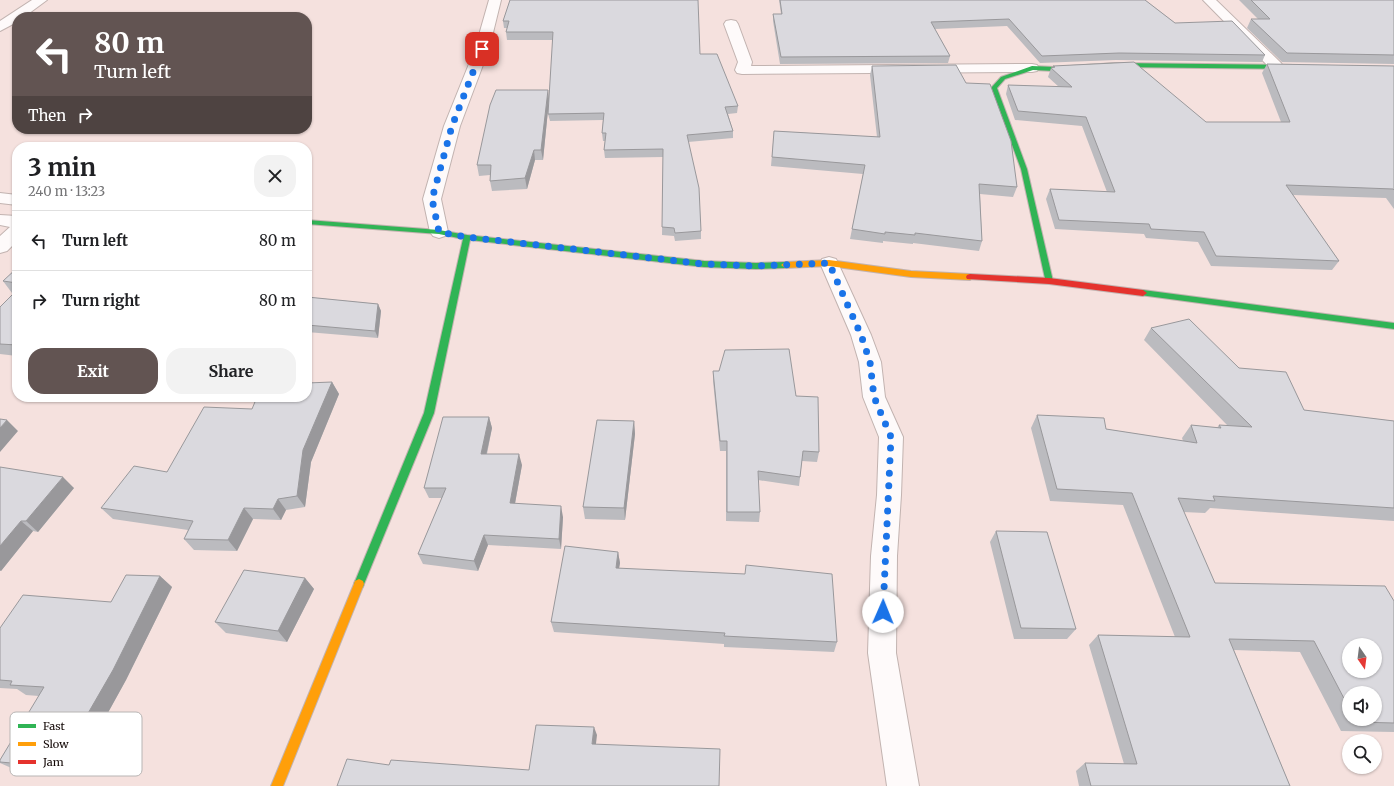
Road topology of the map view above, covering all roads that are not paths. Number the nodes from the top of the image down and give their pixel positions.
1 (41, 0) edge
2 (495, 0) edge
3 (1209, 0) edge
4 (23, 12) edge
5 (12, 19) edge
6 (731, 24) dead end
7 (0, 27) edge
8 (1276, 66) junction
9 (1307, 67) edge
10 (1032, 68) junction
11 (0, 198) edge
12 (12, 199) edge
13 (0, 220) edge
14 (12, 221) edge
15 (312, 222) edge
16 (439, 232) junction
17 (12, 235) edge
18 (467, 237) junction
19 (0, 247) edge
20 (829, 263) junction
21 (1049, 281) junction
22 (1394, 326) edge
23 (277, 786) edge
24 (903, 786) edge

1 - 4 street
2 - 16 street
3 - 8 street
5 - 7 street
6 - 10 street
8 - 9 street
8 - 10 street
10 - 21 street
11 - 12 street
13 - 14 street
15 - 16 street
16 - 18 street
17 - 19 street
18 - 20 street
18 - 23 street
20 - 21 street
20 - 24 street
21 - 22 street

